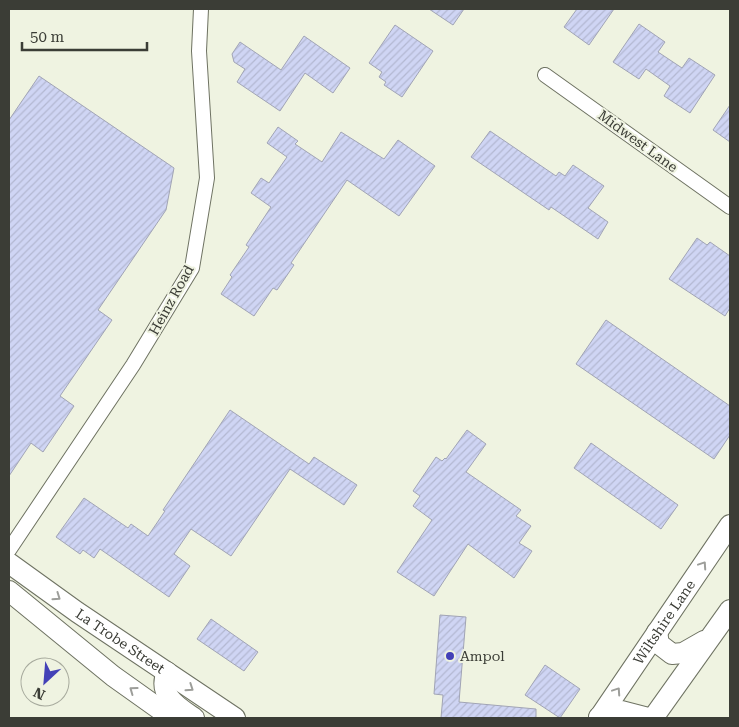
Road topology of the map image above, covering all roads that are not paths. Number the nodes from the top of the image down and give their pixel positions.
1 (201, 9) edge
2 (545, 75) dead end
3 (730, 207) edge
4 (730, 525) edge
5 (9, 550) edge
6 (9, 563) edge
7 (9, 578) edge
8 (9, 591) edge
9 (730, 610) edge
10 (657, 632) junction
11 (712, 636) junction
12 (90, 658) junction
13 (167, 672) junction
14 (172, 718) edge
15 (194, 718) edge
16 (234, 718) edge
17 (599, 718) edge
18 (648, 718) edge
19 (653, 718) edge

1 - 5 street, Heinz Road
2 - 3 street, Midwest Lane
10 -> 4 main road, Wiltshire Lane
6 -> 13 main road, La Trobe Street
7 - 12 main road
8 - 12 main road, La Trobe Street
9 - 11 main road
10 - 11 main road
17 -> 10 main road, Wiltshire Lane
11 - 19 main road
14 -> 12 main road, La Trobe Street
13 - 15 main road
13 -> 16 main road, La Trobe Street
17 - 18 main road

